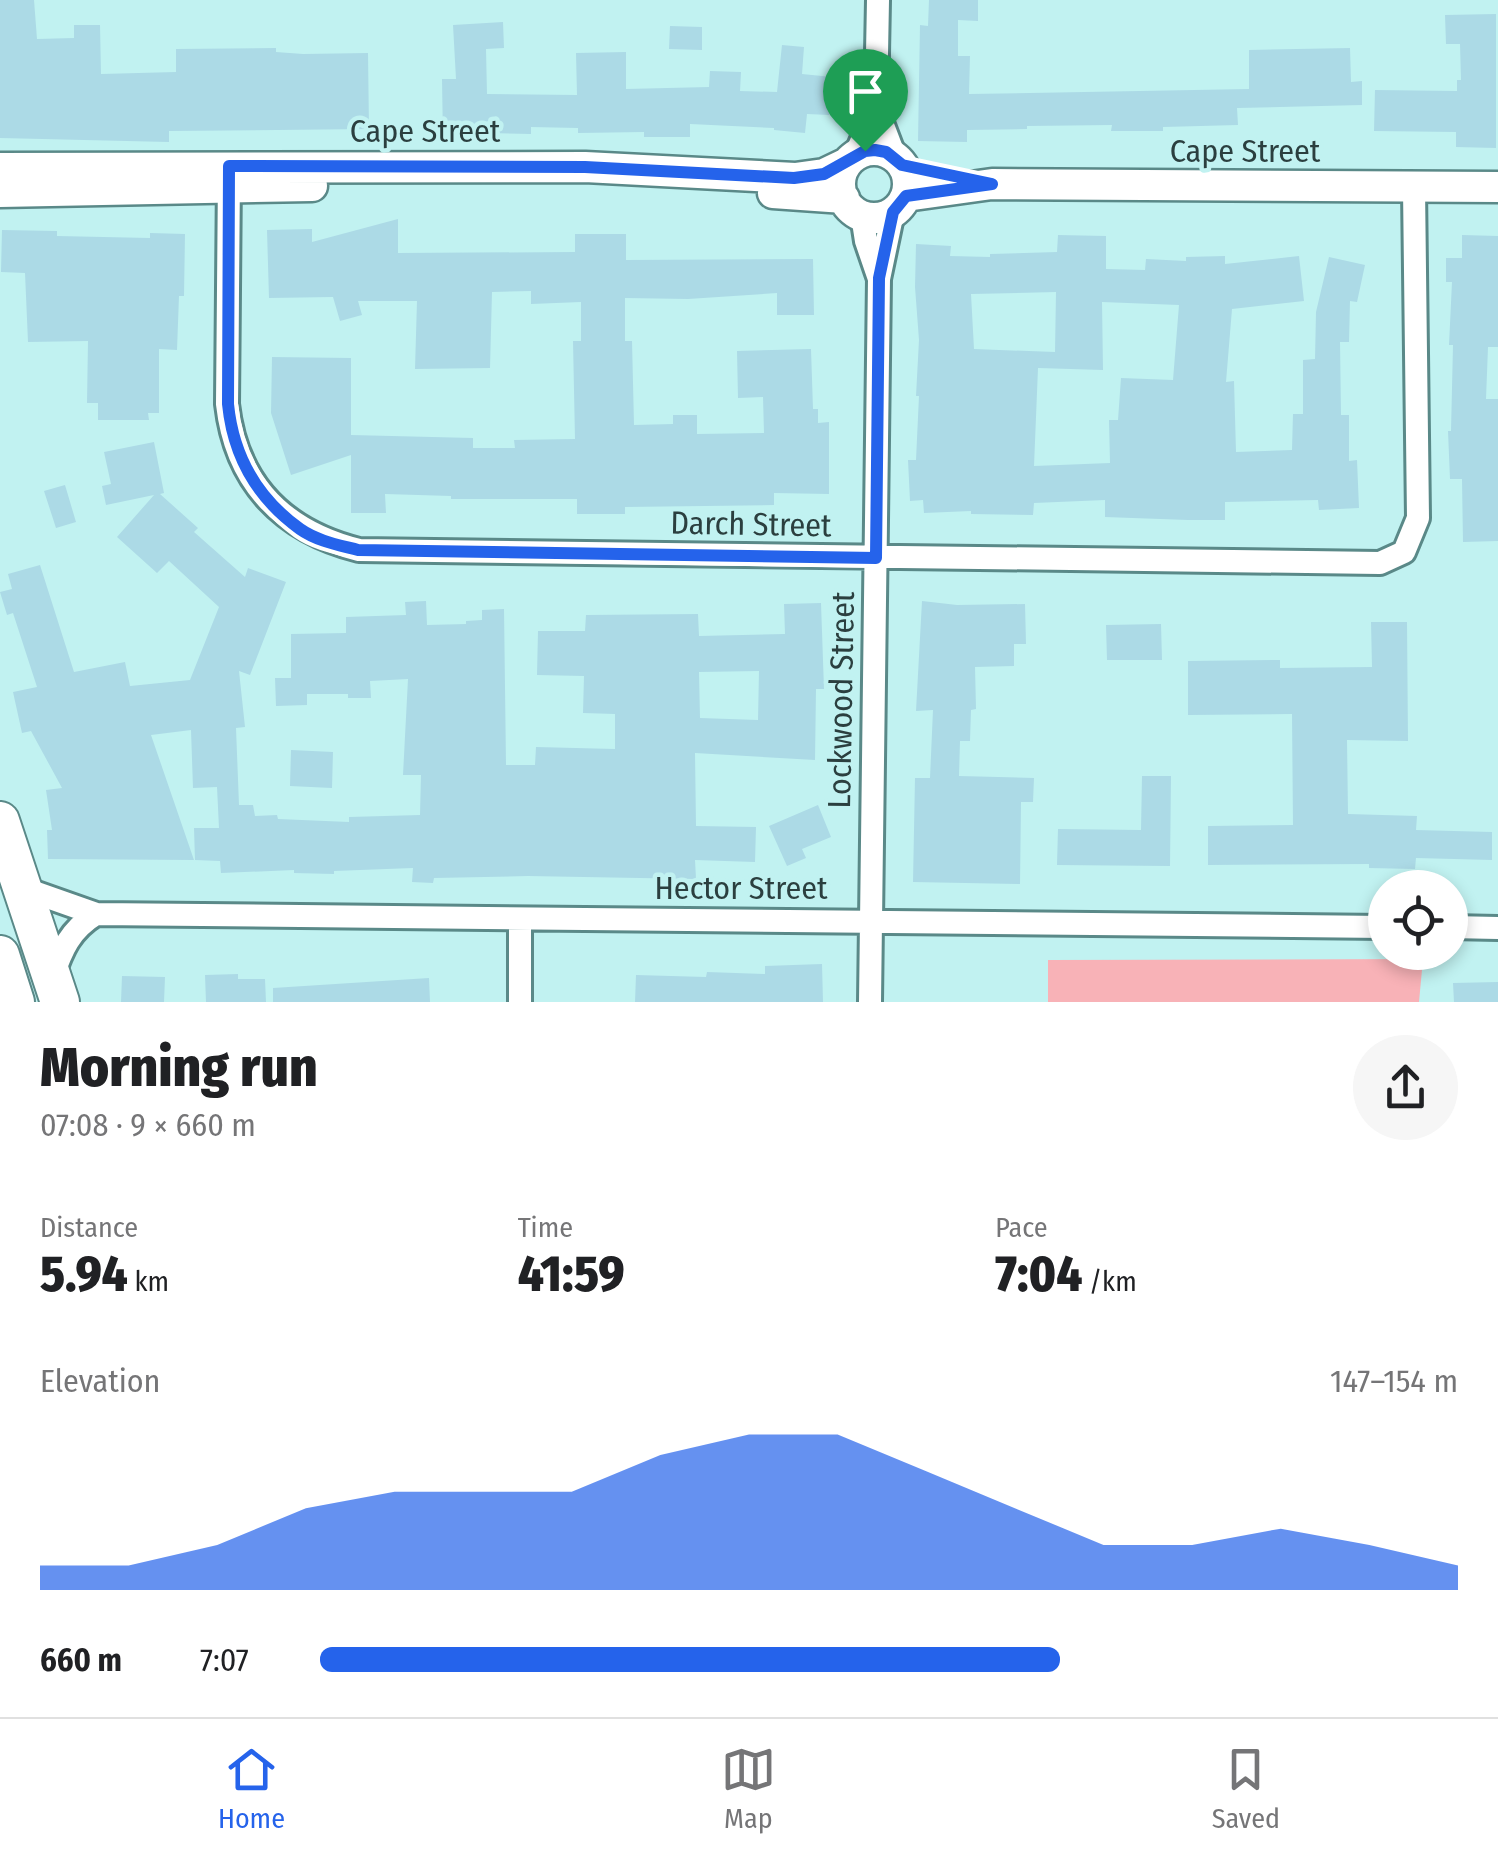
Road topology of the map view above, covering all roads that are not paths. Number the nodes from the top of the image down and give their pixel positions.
1 (878, 0) edge
2 (876, 107) junction
3 (851, 159) junction
4 (899, 161) junction
5 (0, 168) edge
6 (229, 176) junction
7 (992, 184) junction
8 (1414, 188) junction
9 (1498, 188) edge
10 (0, 192) edge
11 (876, 205) junction
12 (876, 558) junction
13 (0, 821) edge
14 (25, 889) junction
15 (96, 914) junction
16 (520, 919) junction
17 (870, 921) junction
18 (1368, 927) edge
19 (1468, 928) edge
20 (1498, 928) edge
21 (0, 955) edge
22 (56, 990) edge
23 (15, 1002) edge
24 (520, 1002) edge
25 (870, 1002) edge

1 - 2 street
2 - 3 street
2 - 4 street
3 - 4 street
3 - 6 street, Cape Street
3 - 11 street
4 - 7 street, Cape Street
4 - 11 street
5 - 6 street, Cape Street
6 - 10 street, Cape Street
6 - 11 street, Cape Street
6 - 12 street, Darch Street
7 - 8 street, Cape Street
7 - 11 street, Cape Street
8 - 9 street, Cape Street
8 - 12 street, Darch Street
11 - 12 street, Lockwood Street
12 - 17 street, Lockwood Street
13 - 14 highway
14 - 15 street, Hector Street
14 - 22 highway
15 - 16 street, Hector Street
15 - 22 street
16 - 17 street, Hector Street
16 - 24 street
17 - 18 street, Hector Street
17 - 25 street, Lockwood Street
19 - 20 street
21 - 23 highway

